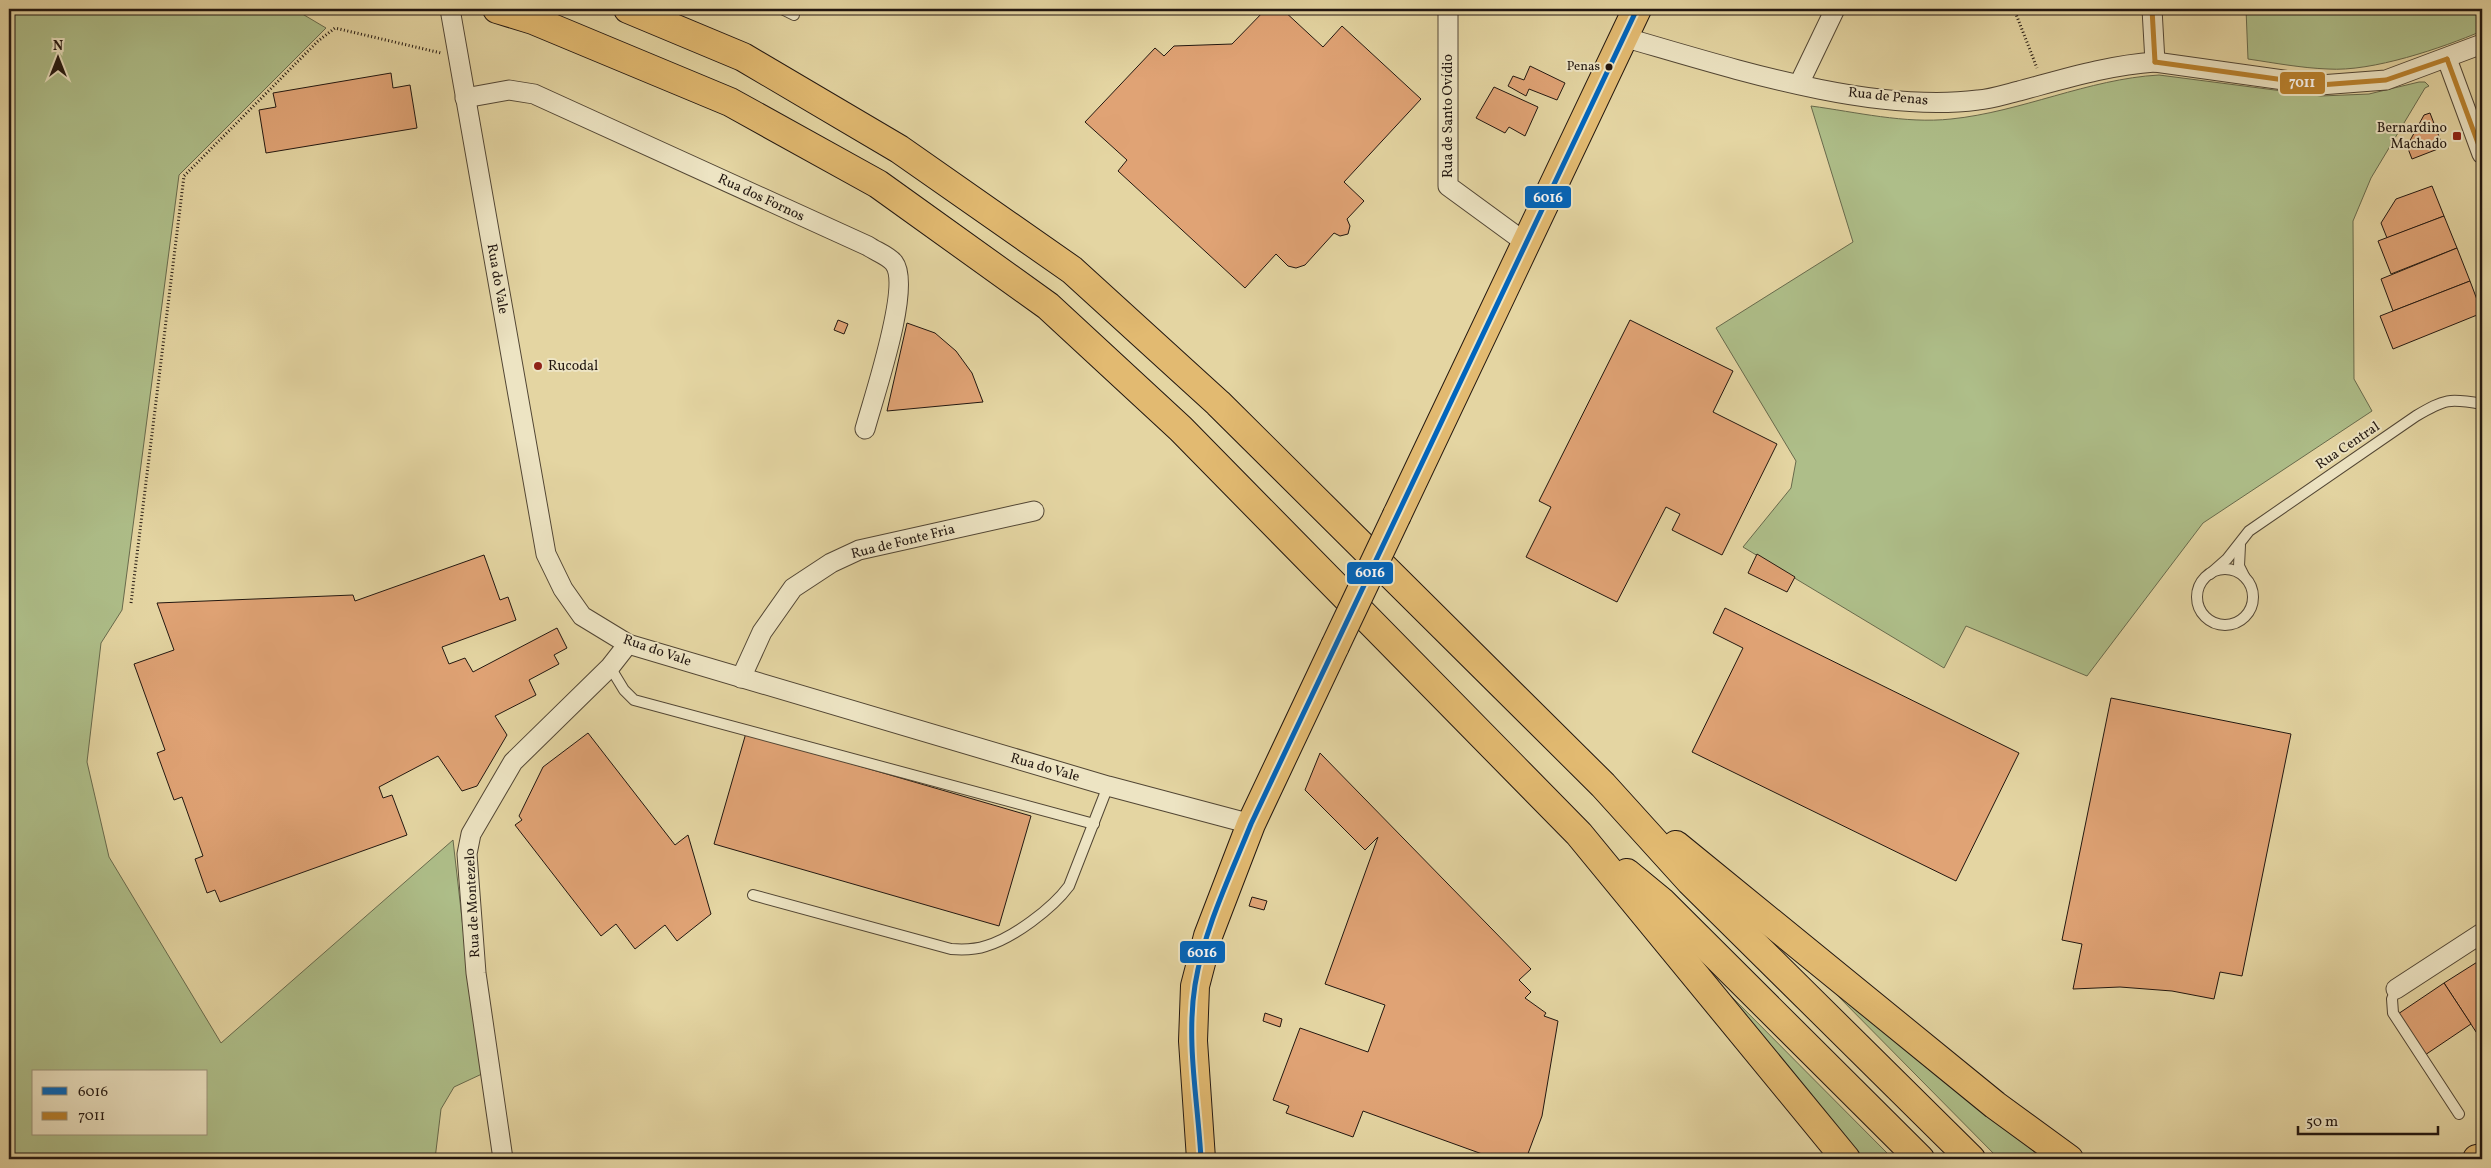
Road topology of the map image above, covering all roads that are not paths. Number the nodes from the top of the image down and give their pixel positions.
1 (450, 9) edge
2 (498, 9) edge
3 (628, 9) edge
4 (782, 9) edge
5 (1448, 9) edge
6 (1637, 9) edge
7 (1835, 9) edge
8 (2152, 9) edge
9 (794, 14) dead end
10 (1623, 37) junction
11 (2482, 44) edge
12 (2447, 59) junction
13 (2155, 62) junction
14 (1799, 84) junction
15 (465, 98) junction
16 (2482, 154) edge
17 (1526, 243) junction
18 (2482, 404) edge
19 (865, 429) dead end
20 (1034, 511) dead end
21 (2241, 542) junction
22 (2210, 574) junction
23 (2244, 576) junction
24 (628, 644) junction
25 (610, 667) junction
26 (741, 678) junction
27 (1603, 785) junction
28 (1108, 786) junction
29 (1094, 824) junction
30 (1251, 824) junction
31 (1579, 834) junction
32 (753, 895) dead end
33 (2482, 933) edge
34 (2396, 990) joint
35 (2459, 1114) dead end
36 (2482, 1158) edge
37 (503, 1159) edge
38 (1201, 1159) edge
39 (1846, 1159) edge
40 (1920, 1159) edge
41 (1971, 1159) edge
42 (2069, 1159) edge
43 (2477, 1159) edge

1 - 15 street, Rua do Vale
2 - 31 main road
3 - 27 main road
4 - 9 lane
5 - 17 street, Rua de Santo Ovídio
6 - 10 main road
7 - 14 street
8 - 13 street
10 - 14 street, Rua de Penas
10 - 17 main road
11 - 12 street, Rua de Penas
12 - 13 street, Rua de Penas
12 - 16 street
13 - 14 street, Rua de Penas
15 - 19 street, Rua dos Fornos
15 - 24 street, Rua do Vale
17 - 30 main road, bridge
18 - 21 lane, Rua Central
20 - 26 street, Rua de Fonte Fria
21 - 22 lane, Rua Central
21 - 23 lane
22 - 23 lane
22 - 23 lane
24 - 25 street, Rua de Montezelo
24 - 26 street, Rua do Vale
25 - 29 lane
25 - 37 street, Rua de Montezelo
26 - 28 street, Rua do Vale
27 - 41 main road
27 - 42 main road
28 - 29 lane
28 - 30 street, Rua do Vale
29 - 32 lane
30 - 38 main road
31 - 39 main road
31 - 40 main road
33 - 34 street
34 - 35 lane
36 - 43 main road

